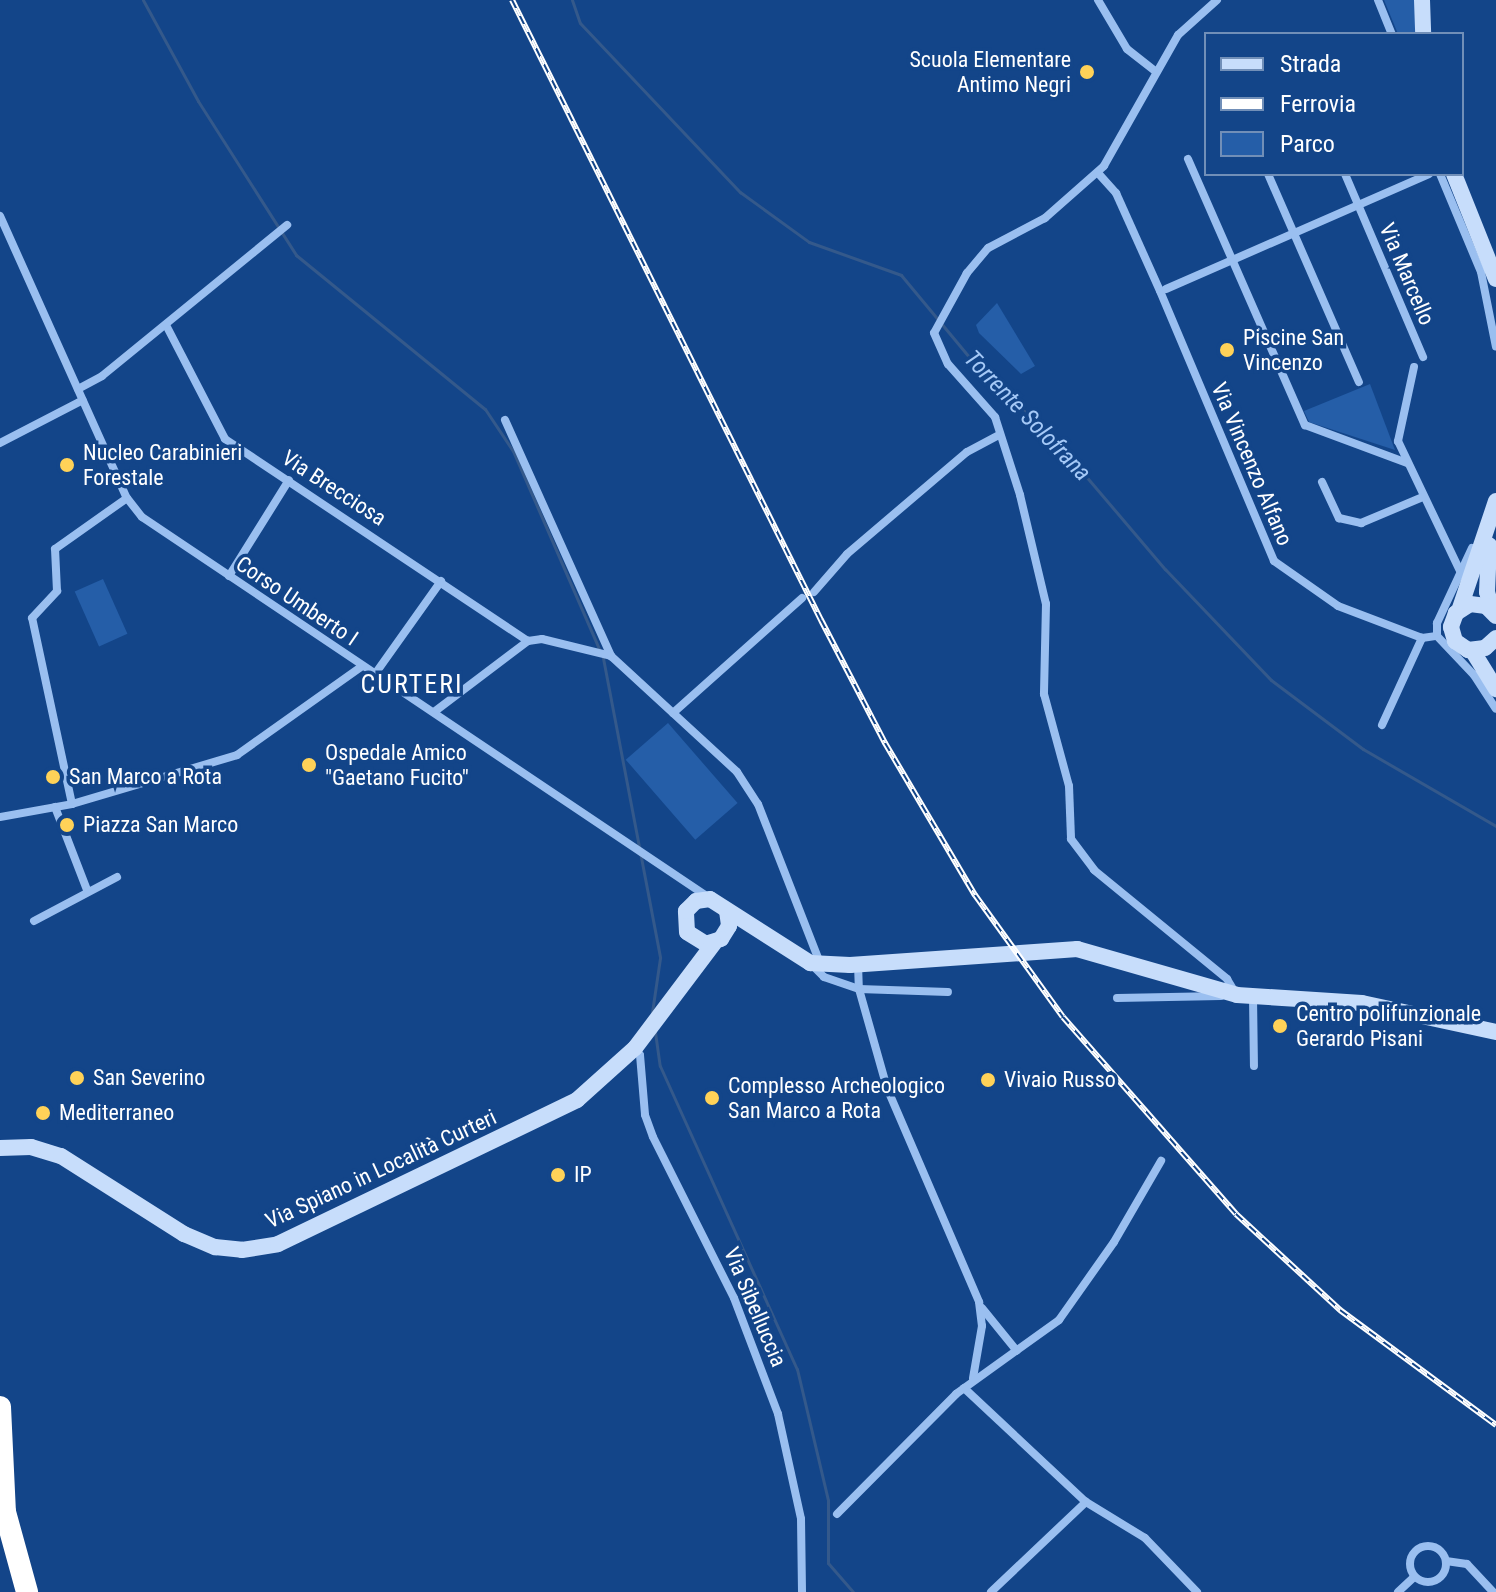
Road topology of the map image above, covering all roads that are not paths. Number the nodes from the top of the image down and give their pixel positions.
1 (1098, 0) edge
2 (1217, 0) edge
3 (1378, 0) edge
4 (1422, 0) edge
5 (1391, 32) edge
6 (1423, 32) edge
7 (1156, 72) junction
8 (1188, 159) dead end
9 (1098, 173) junction
10 (1269, 176) edge
11 (1346, 176) edge
12 (1424, 176) edge
13 (1441, 176) edge
14 (1455, 176) edge
15 (1358, 205) junction
16 (0, 216) edge
17 (287, 225) dead end
18 (1294, 233) junction
19 (1232, 260) junction
20 (1496, 279) edge
21 (1166, 289) dead end
22 (166, 325) junction
23 (1496, 347) edge
24 (1423, 357) dead end
25 (1414, 367) dead end
26 (1359, 382) dead end
27 (78, 389) junction
28 (83, 400) junction
29 (505, 420) dead end
30 (997, 436) junction
31 (0, 443) edge
32 (1407, 463) junction
33 (289, 480) junction
34 (1322, 482) dead end
35 (1423, 497) junction
36 (127, 498) junction
37 (1495, 507) edge
38 (1462, 575) junction
39 (229, 576) junction
40 (441, 581) junction
41 (814, 592) dead end
42 (802, 598) dead end
43 (1454, 605) junction
44 (1494, 613) edge
45 (1437, 636) junction
46 (1422, 638) junction
47 (1496, 638) edge
48 (528, 641) junction
49 (1442, 646) junction
50 (1470, 650) junction
51 (608, 655) junction
52 (361, 667) junction
53 (375, 674) junction
54 (1496, 689) edge
55 (1496, 709) edge
56 (434, 712) junction
57 (673, 713) junction
58 (1382, 725) dead end
59 (72, 804) junction
60 (55, 807) junction
61 (0, 817) edge
62 (117, 877) dead end
63 (686, 882) junction
64 (87, 890) junction
65 (710, 899) junction
66 (690, 905) junction
67 (727, 911) junction
68 (34, 921) dead end
69 (755, 929) junction
70 (720, 938) junction
71 (692, 939) junction
72 (1206, 963) junction
73 (816, 964) junction
74 (858, 964) junction
75 (691, 968) junction
76 (1202, 985) junction
77 (859, 989) junction
78 (948, 992) dead end
79 (1245, 996) junction
80 (1117, 998) dead end
81 (1496, 1032) edge
82 (635, 1048) junction
83 (1254, 1066) dead end
84 (0, 1148) edge
85 (1161, 1161) dead end
86 (979, 1302) junction
87 (1017, 1351) junction
88 (967, 1385) junction
89 (0, 1407) edge
90 (1086, 1502) junction
91 (837, 1514) dead end
92 (1446, 1561) junction
93 (1414, 1577) junction
94 (27, 1592) edge
95 (802, 1592) edge
96 (991, 1592) edge
97 (1197, 1592) edge
98 (1398, 1592) edge
99 (1493, 1592) edge

1 - 7 street
2 - 7 street
3 - 5 street
4 - 6 main road
7 - 9 street
8 - 19 street
9 - 30 street
9 - 46 street, Via Vincenzo Alfano
10 - 18 street
11 - 15 street, Via Marcello
12 - 15 street, Via Marcello
13 - 23 street
14 - 20 main road
15 - 18 street, Via Marcello
15 - 24 street, Via Marcello
16 - 27 street, Corso Umberto I
17 - 22 street
18 - 19 street, Via Marcello
18 - 26 street
19 - 21 street, Via Marcello
19 - 32 street
22 - 27 street
22 - 33 street, Via Brecciosa
25 - 32 street
27 - 28 street, Corso Umberto I
28 - 31 street
28 - 36 street, Corso Umberto I
29 - 51 street
30 - 41 street
30 - 72 street
32 - 35 street
33 - 39 street
33 - 40 street, Via Brecciosa
34 - 35 street
35 - 38 street
36 - 39 street, Corso Umberto I
36 - 59 street
37 - 38 street
37 - 43 main road
37 - 44 main road
38 - 43 street
39 - 52 street, Corso Umberto I
40 - 48 street, Via Brecciosa
40 - 53 street
42 - 57 street
43 - 44 main road
43 - 45 street
43 - 50 main road
45 - 46 street, Via Vincenzo Alfano
45 - 49 street
46 - 58 street
47 - 50 main road
48 - 51 street
48 - 56 street
49 - 50 street
49 - 55 street
50 - 54 main road
51 - 57 street
52 - 53 street, Corso Umberto I
52 - 59 street
53 - 56 street, Corso Umberto I
56 - 63 street, Corso Umberto I
57 - 73 street
59 - 60 street
60 - 61 street
60 - 64 street
62 - 64 street
63 - 65 street, Corso Umberto I
63 - 66 street
64 - 68 street
65 - 66 main road
65 - 67 main road
66 - 71 main road
67 - 69 main road
67 - 70 main road
69 - 70 main road
69 - 73 main road
70 - 71 main road
70 - 75 main road, Via Spiano in Località Curteri
71 - 75 main road
72 - 76 street
72 - 79 street
73 - 74 main road
73 - 77 street
74 - 76 main road
74 - 77 street
75 - 82 main road, Via Spiano in Località Curteri
76 - 79 main road
77 - 78 street
77 - 86 street
79 - 80 street
79 - 81 main road
79 - 83 street
82 - 84 main road, Via Spiano in Località Curteri
82 - 95 street, Via Sibelluccia
85 - 87 street
86 - 87 street
86 - 88 street
87 - 88 street
88 - 90 street
88 - 91 street
89 - 94 highway
90 - 96 street
90 - 97 street
92 - 93 street
92 - 93 street
92 - 99 street
93 - 98 street

